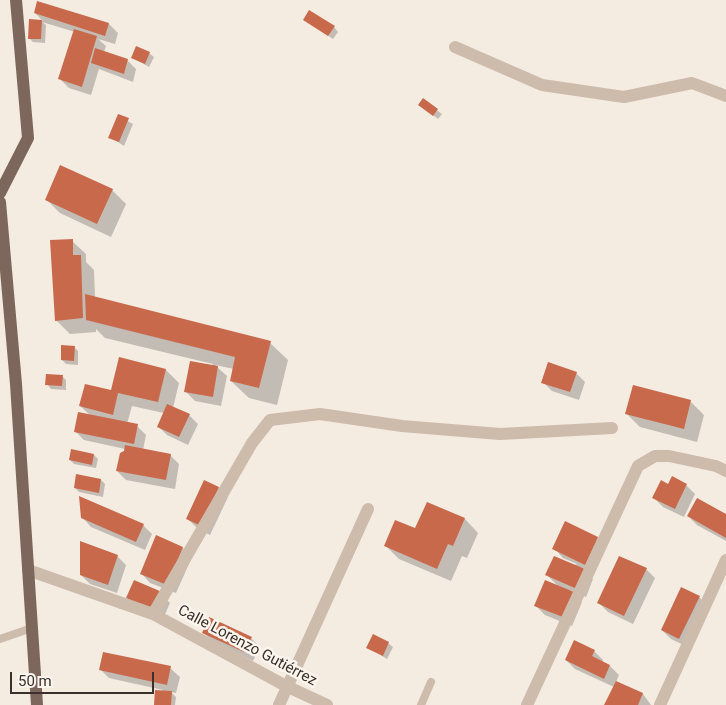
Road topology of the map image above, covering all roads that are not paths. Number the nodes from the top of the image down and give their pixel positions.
1 (16, 0) edge
2 (455, 47) dead end
3 (726, 96) edge
4 (0, 193) edge
5 (0, 202) edge
6 (612, 428) dead end
7 (726, 471) edge
8 (368, 509) dead end
9 (726, 560) edge
10 (28, 570) junction
11 (153, 614) junction
12 (32, 628) junction
13 (0, 640) edge
14 (431, 682) dead end
15 (286, 686) junction
16 (37, 705) edge
17 (279, 705) edge
18 (327, 705) edge
19 (421, 705) edge
20 (527, 705) edge
21 (660, 705) edge

1 - 4 main road
2 - 3 street
5 - 10 main road
6 - 11 street
7 - 20 street
8 - 15 street
9 - 21 street
10 - 11 street, Calle Lorenzo Gutiérrez
10 - 12 main road
11 - 15 street, Calle Lorenzo Gutiérrez
12 - 13 lane
12 - 16 main road
14 - 19 lane
15 - 17 street
15 - 18 street, Calle Lorenzo Gutiérrez

